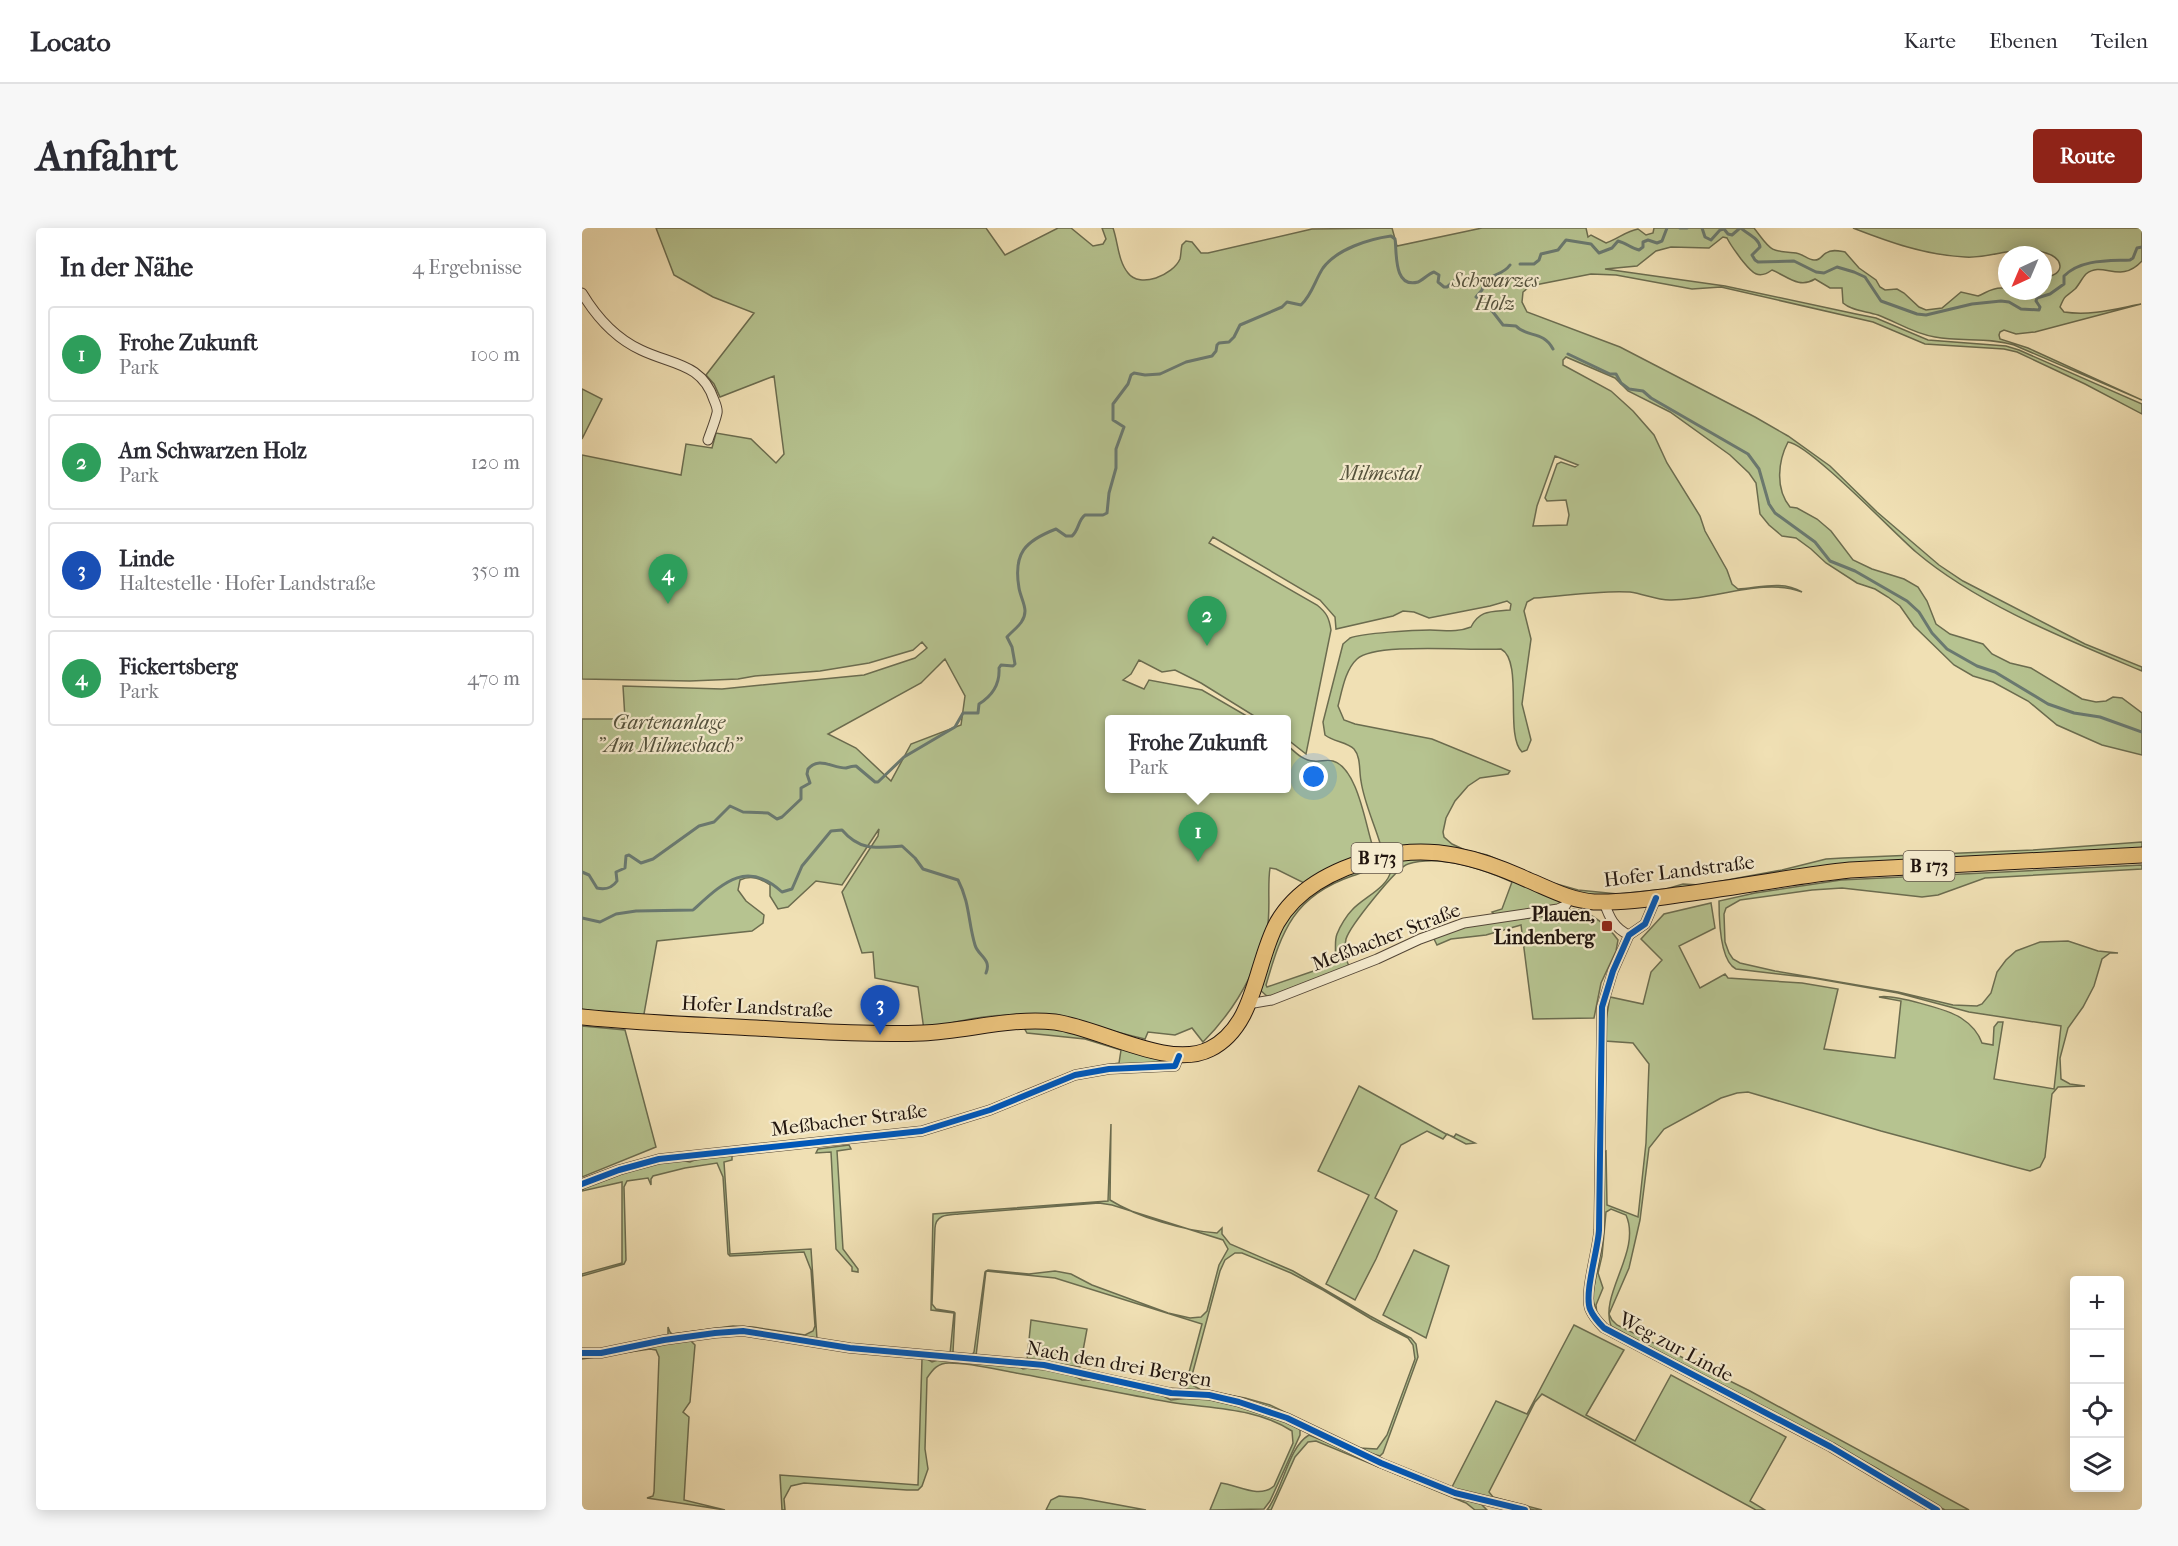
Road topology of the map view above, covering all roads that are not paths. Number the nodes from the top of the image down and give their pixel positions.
1 (582, 293) edge
2 (708, 440) dead end
3 (2142, 855) edge
4 (1570, 898) junction
5 (1656, 898) junction
6 (1604, 902) junction
7 (1629, 935) junction
8 (1248, 1004) junction
9 (582, 1017) edge
10 (1179, 1056) junction
11 (582, 1184) edge
12 (582, 1353) edge
13 (1526, 1510) edge
14 (1937, 1510) edge

1 - 2 street
3 - 5 main road, Hofer Landstraße / B 173
4 - 6 main road, Hofer Landstraße / B 173
4 - 8 street, Meßbacher Straße
4 - 8 main road, Hofer Landstraße / B 173
5 - 6 main road, Hofer Landstraße / B 173
5 - 7 street, Weg zur Linde
6 - 7 street
7 - 14 street, Weg zur Linde
8 - 10 main road, Hofer Landstraße / B 173
9 - 10 main road, Hofer Landstraße / B 173
10 - 11 street, Meßbacher Straße
12 - 13 street, Nach den drei Bergen

